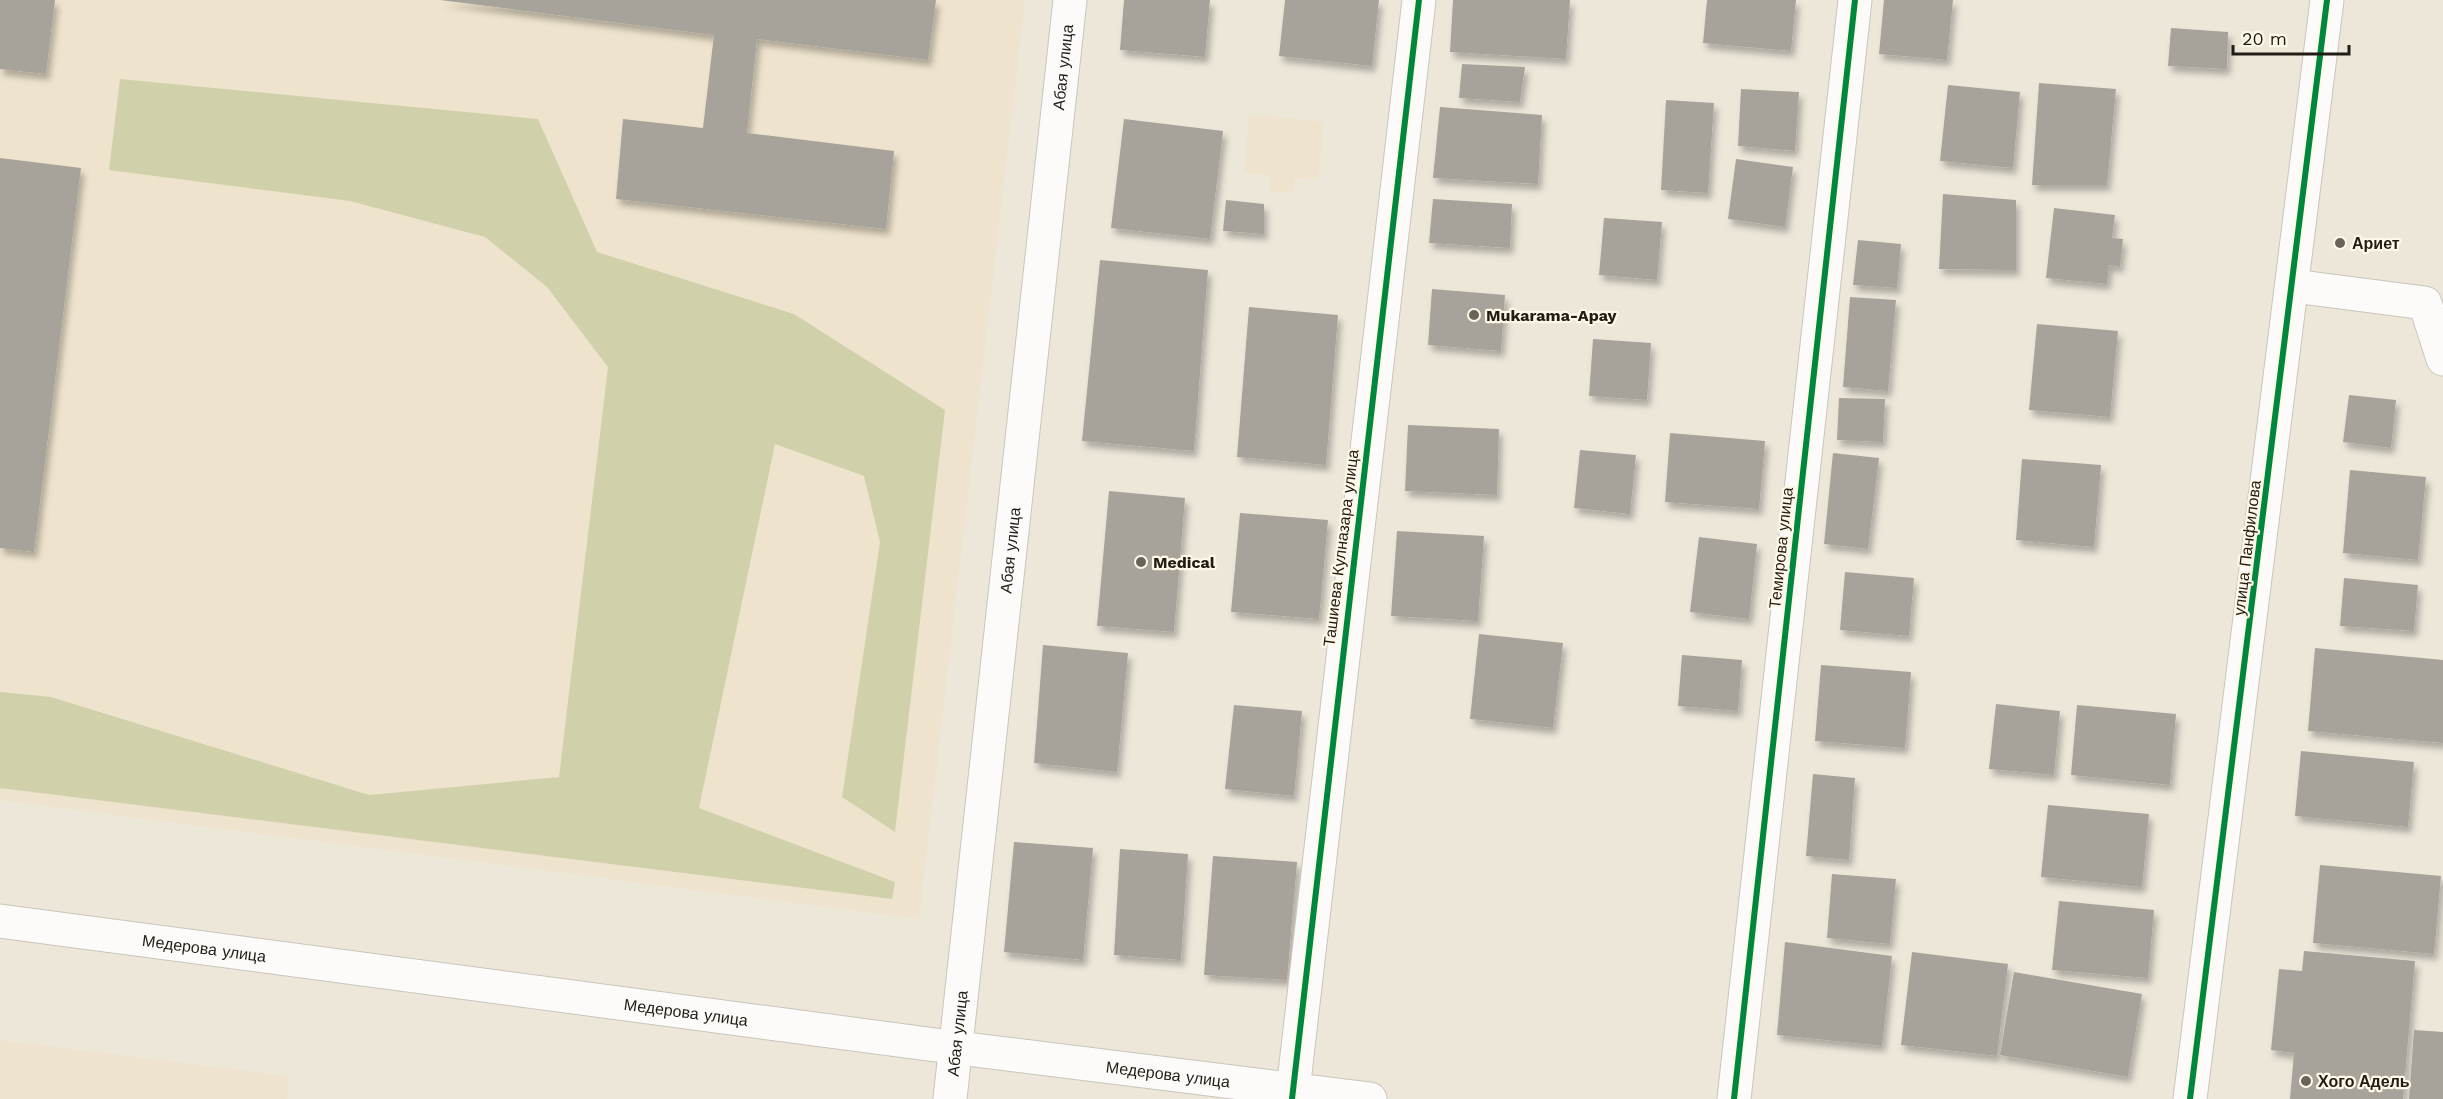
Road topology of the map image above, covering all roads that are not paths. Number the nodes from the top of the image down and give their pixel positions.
1 (1070, 0) edge
2 (1419, 0) edge
3 (1856, 0) edge
4 (2327, 0) edge
5 (2293, 286) junction
6 (2443, 359) edge
7 (0, 921) edge
8 (958, 1048) junction
9 (1292, 1095) edge
10 (950, 1099) edge
11 (1370, 1099) edge
12 (1734, 1099) edge
13 (2190, 1099) edge

1 - 8 street, Абая улица
2 - 9 street, Ташиева Кулназара улица
3 - 12 street, Темирова улица
4 - 5 street, улица Панфилова
5 - 6 street
5 - 13 street, улица Панфилова
7 - 8 street, Медерова улица
8 - 9 street, Медерова улица
8 - 10 street, Абая улица
9 - 11 street, Медерова улица

